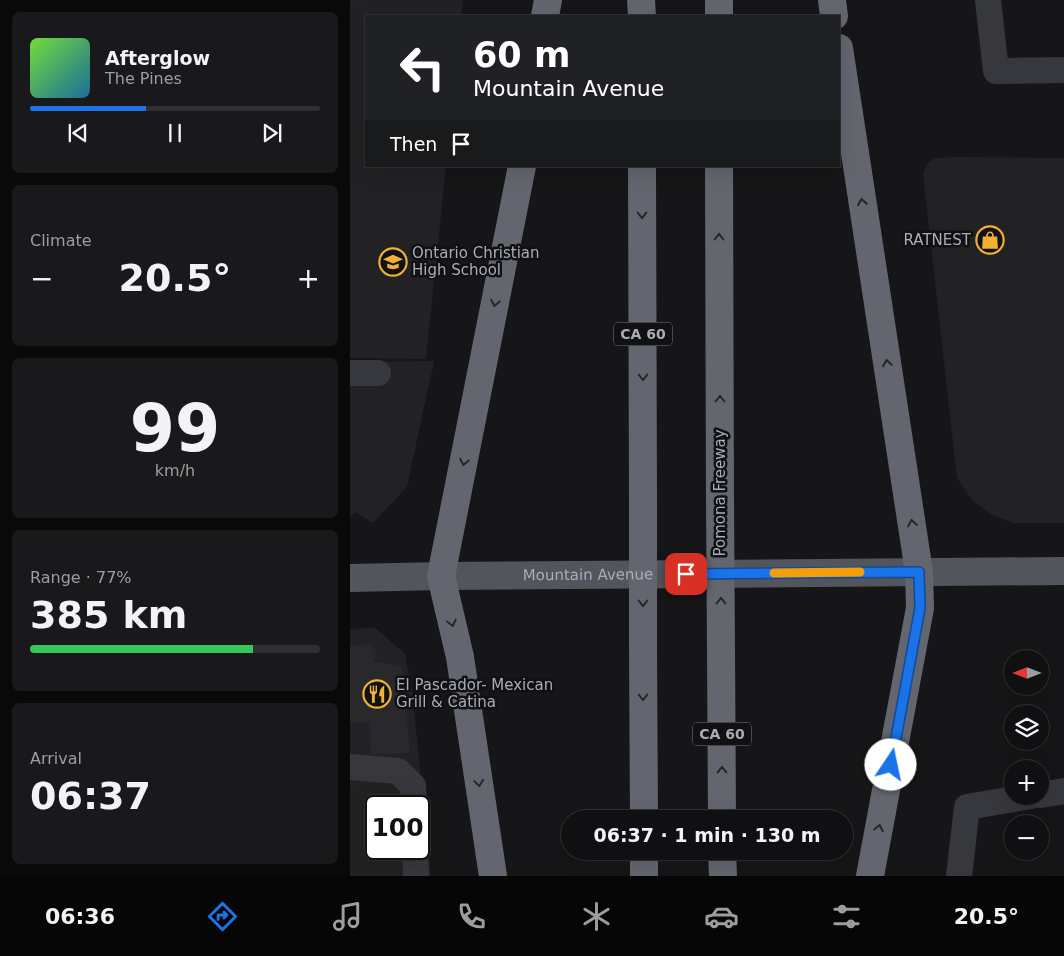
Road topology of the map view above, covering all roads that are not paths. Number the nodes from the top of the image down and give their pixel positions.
1 (548, 0) edge
2 (642, 0) edge
3 (718, 0) edge
4 (832, 0) edge
5 (988, 0) edge
6 (546, 15) edge
7 (642, 15) edge
8 (718, 15) edge
9 (834, 15) edge
10 (840, 55) edge
11 (1064, 70) edge
12 (522, 167) edge
13 (642, 167) edge
14 (719, 167) edge
15 (350, 373) edge
16 (378, 373) dead end
17 (919, 572) junction
18 (1064, 572) edge
19 (441, 576) junction
20 (350, 578) edge
21 (350, 767) edge
22 (1064, 791) edge
23 (1049, 794) edge
24 (413, 795) edge
25 (1004, 801) edge
26 (644, 810) edge
27 (722, 810) edge
28 (415, 860) edge
29 (644, 860) edge
30 (722, 860) edge
31 (416, 876) edge
32 (493, 876) edge
33 (644, 876) edge
34 (722, 876) edge
35 (870, 876) edge
36 (959, 876) edge

1 - 6 highway
2 - 7 highway
3 - 8 highway
4 - 9 highway
5 - 11 street
17 -> 10 highway
12 -> 19 highway
13 -> 26 highway, CA 60, bridge
27 -> 14 highway, Pomona Freeway / CA 60, bridge
15 - 16 street
17 - 18 main road, Mountain Avenue
17 - 19 main road, Mountain Avenue
35 -> 17 highway
19 - 20 main road, Mountain Avenue
19 -> 32 highway
21 - 24 street
22 - 23 street
25 - 36 street
28 - 31 street
29 - 33 highway
30 - 34 highway

